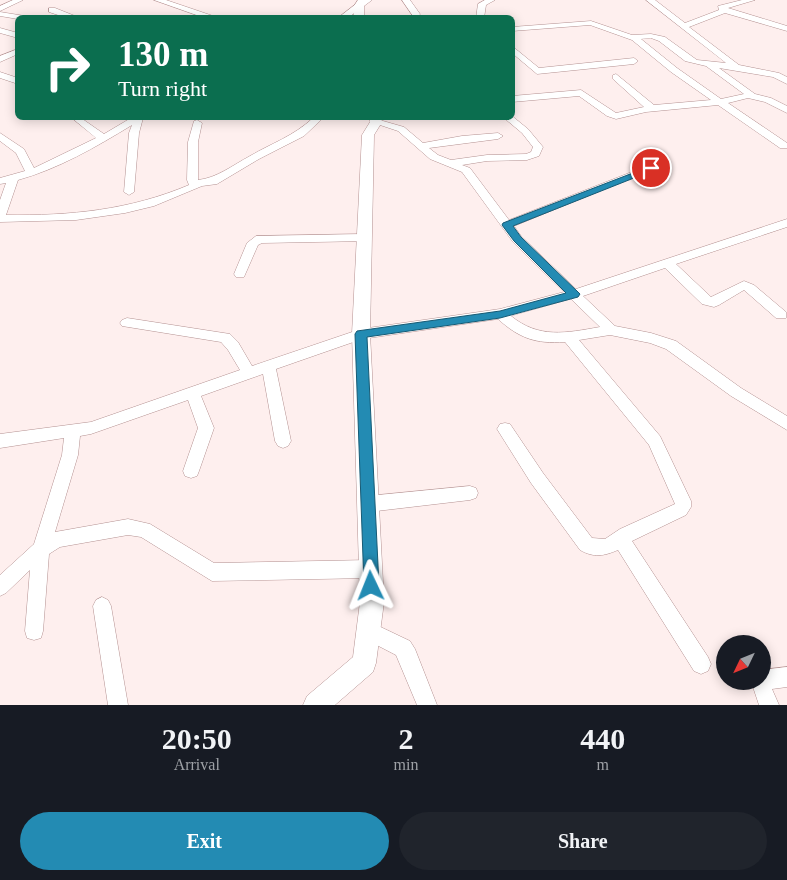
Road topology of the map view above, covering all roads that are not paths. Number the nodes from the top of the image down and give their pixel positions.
1 (19, 0) edge
2 (158, 0) edge
3 (406, 0) edge
4 (491, 0) edge
5 (650, 0) edge
6 (751, 0) edge
7 (363, 3) edge
8 (0, 9) edge
9 (52, 10) dead end
10 (719, 11) junction
11 (0, 14) edge
12 (416, 14) dead end
13 (67, 15) edge
14 (206, 15) edge
15 (346, 15) edge
16 (480, 15) edge
17 (15, 16) edge
18 (684, 26) junction
19 (515, 29) edge
20 (787, 29) edge
21 (0, 30) edge
22 (15, 35) edge
23 (634, 38) junction
24 (515, 51) edge
25 (15, 52) edge
26 (0, 59) edge
27 (634, 61) dead end
28 (709, 64) junction
29 (736, 67) junction
30 (787, 67) edge
31 (0, 75) edge
32 (776, 75) junction
33 (616, 77) dead end
34 (15, 80) edge
35 (787, 81) edge
36 (750, 96) junction
37 (515, 99) edge
38 (718, 102) junction
39 (651, 108) junction
40 (787, 110) edge
41 (79, 120) edge
42 (134, 120) edge
43 (137, 120) edge
44 (315, 120) edge
45 (376, 120) edge
46 (513, 120) edge
47 (197, 123) dead end
48 (0, 136) edge
49 (498, 136) dead end
50 (103, 138) junction
51 (421, 146) junction
52 (784, 146) dead end
53 (452, 163) junction
54 (651, 168) dead end
55 (31, 173) junction
56 (13, 178) junction
57 (0, 181) edge
58 (198, 185) junction
59 (129, 192) dead end
60 (0, 218) edge
61 (787, 223) edge
62 (507, 225) junction
63 (364, 238) junction
64 (667, 263) junction
65 (240, 274) dead end
66 (574, 294) junction
67 (500, 314) junction
68 (781, 315) dead end
69 (127, 324) dead end
70 (612, 330) junction
71 (361, 334) junction
72 (568, 337) junction
73 (268, 366) junction
74 (249, 373) junction
75 (193, 392) junction
76 (787, 424) edge
77 (505, 429) dead end
78 (73, 431) junction
79 (0, 441) edge
80 (283, 441) dead end
81 (192, 471) dead end
82 (470, 493) dead end
83 (368, 504) junction
84 (623, 538) junction
85 (41, 549) junction
86 (370, 569) junction
87 (0, 587) edge
88 (102, 606) dead end
89 (368, 630) junction
90 (34, 632) dead end
91 (701, 664) dead end
92 (787, 677) edge
93 (771, 680) edge
94 (763, 690) edge
95 (118, 705) edge
96 (316, 705) edge
97 (427, 705) edge
98 (769, 705) edge

1 - 8 street
2 - 14 street
3 - 12 street
4 - 16 street
5 - 18 street
6 - 10 street
7 - 15 street
9 - 13 street
10 - 18 street
10 - 20 street
11 - 17 street
18 - 29 street
19 - 23 street
21 - 22 street
23 - 28 street
23 - 38 street
24 - 27 street
25 - 26 street
28 - 29 street
28 - 36 street
29 - 32 street
30 - 32 street
31 - 34 street
32 - 35 street
33 - 39 street
36 - 38 street
36 - 40 street
37 - 39 street
38 - 39 street
38 - 52 street
41 - 50 street
42 - 50 street
43 - 59 street
44 - 58 street
45 - 51 street
45 - 63 street
46 - 53 street
47 - 58 street
48 - 55 street
49 - 51 street
50 - 55 street
51 - 53 street
53 - 62 street
54 - 62 street
55 - 56 street
56 - 57 street
56 - 60 street
58 - 60 street
61 - 64 street
62 - 66 street
63 - 65 street
63 - 71 street
64 - 66 street
64 - 68 street
66 - 67 street
66 - 70 street
67 - 71 street
67 - 72 street
69 - 74 street
70 - 72 street
70 - 76 street
71 - 73 street
71 - 83 street
72 - 84 street
73 - 74 street
73 - 80 street
74 - 75 street
75 - 78 street
75 - 81 street
77 - 84 street
78 - 79 street
78 - 85 street
82 - 83 street
83 - 86 street
84 - 91 street
85 - 86 street
85 - 87 street
85 - 90 street
86 - 89 street
88 - 95 street
89 - 96 street
89 - 97 street
92 - 93 street
94 - 98 street

